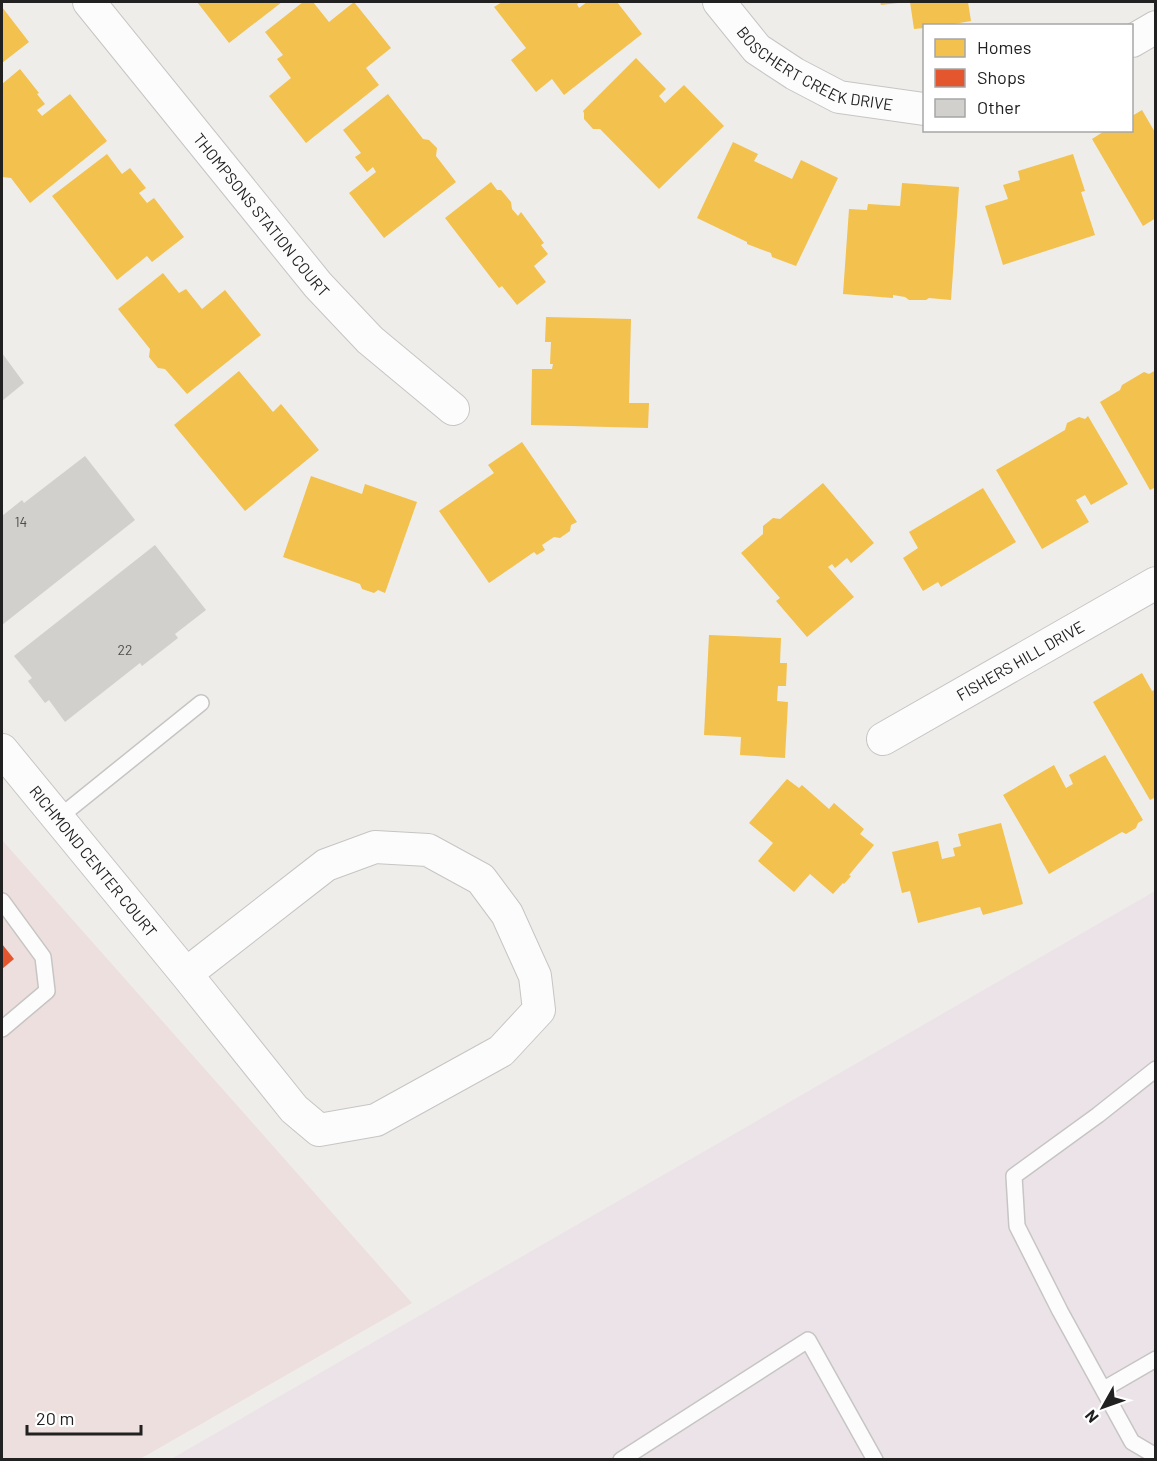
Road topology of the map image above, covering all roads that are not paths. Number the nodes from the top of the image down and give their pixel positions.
1 (89, 2) edge
2 (719, 2) edge
3 (1155, 27) edge
4 (1133, 39) edge
5 (923, 109) edge
6 (453, 409) dead end
7 (1155, 583) edge
8 (201, 703) dead end
9 (883, 738) dead end
10 (2, 750) edge
11 (57, 819) junction
12 (2, 901) edge
13 (186, 974) junction
14 (2, 1029) edge
15 (1155, 1069) edge
16 (1155, 1359) edge
17 (1104, 1389) junction
18 (1155, 1456) edge
19 (621, 1460) edge
20 (875, 1460) edge

1 - 6 street, THOMPSONS STATION COURT
2 - 5 street, BOSCHERT CREEK DRIVE
3 - 4 street
7 - 9 street, FISHERS HILL DRIVE
8 - 11 lane
10 - 11 street, RICHMOND CENTER COURT
11 - 13 street, RICHMOND CENTER COURT
12 - 14 lane
13 - 13 street, RICHMOND CENTER COURT
15 - 17 lane
16 - 17 lane
17 - 18 lane
19 - 20 lane

